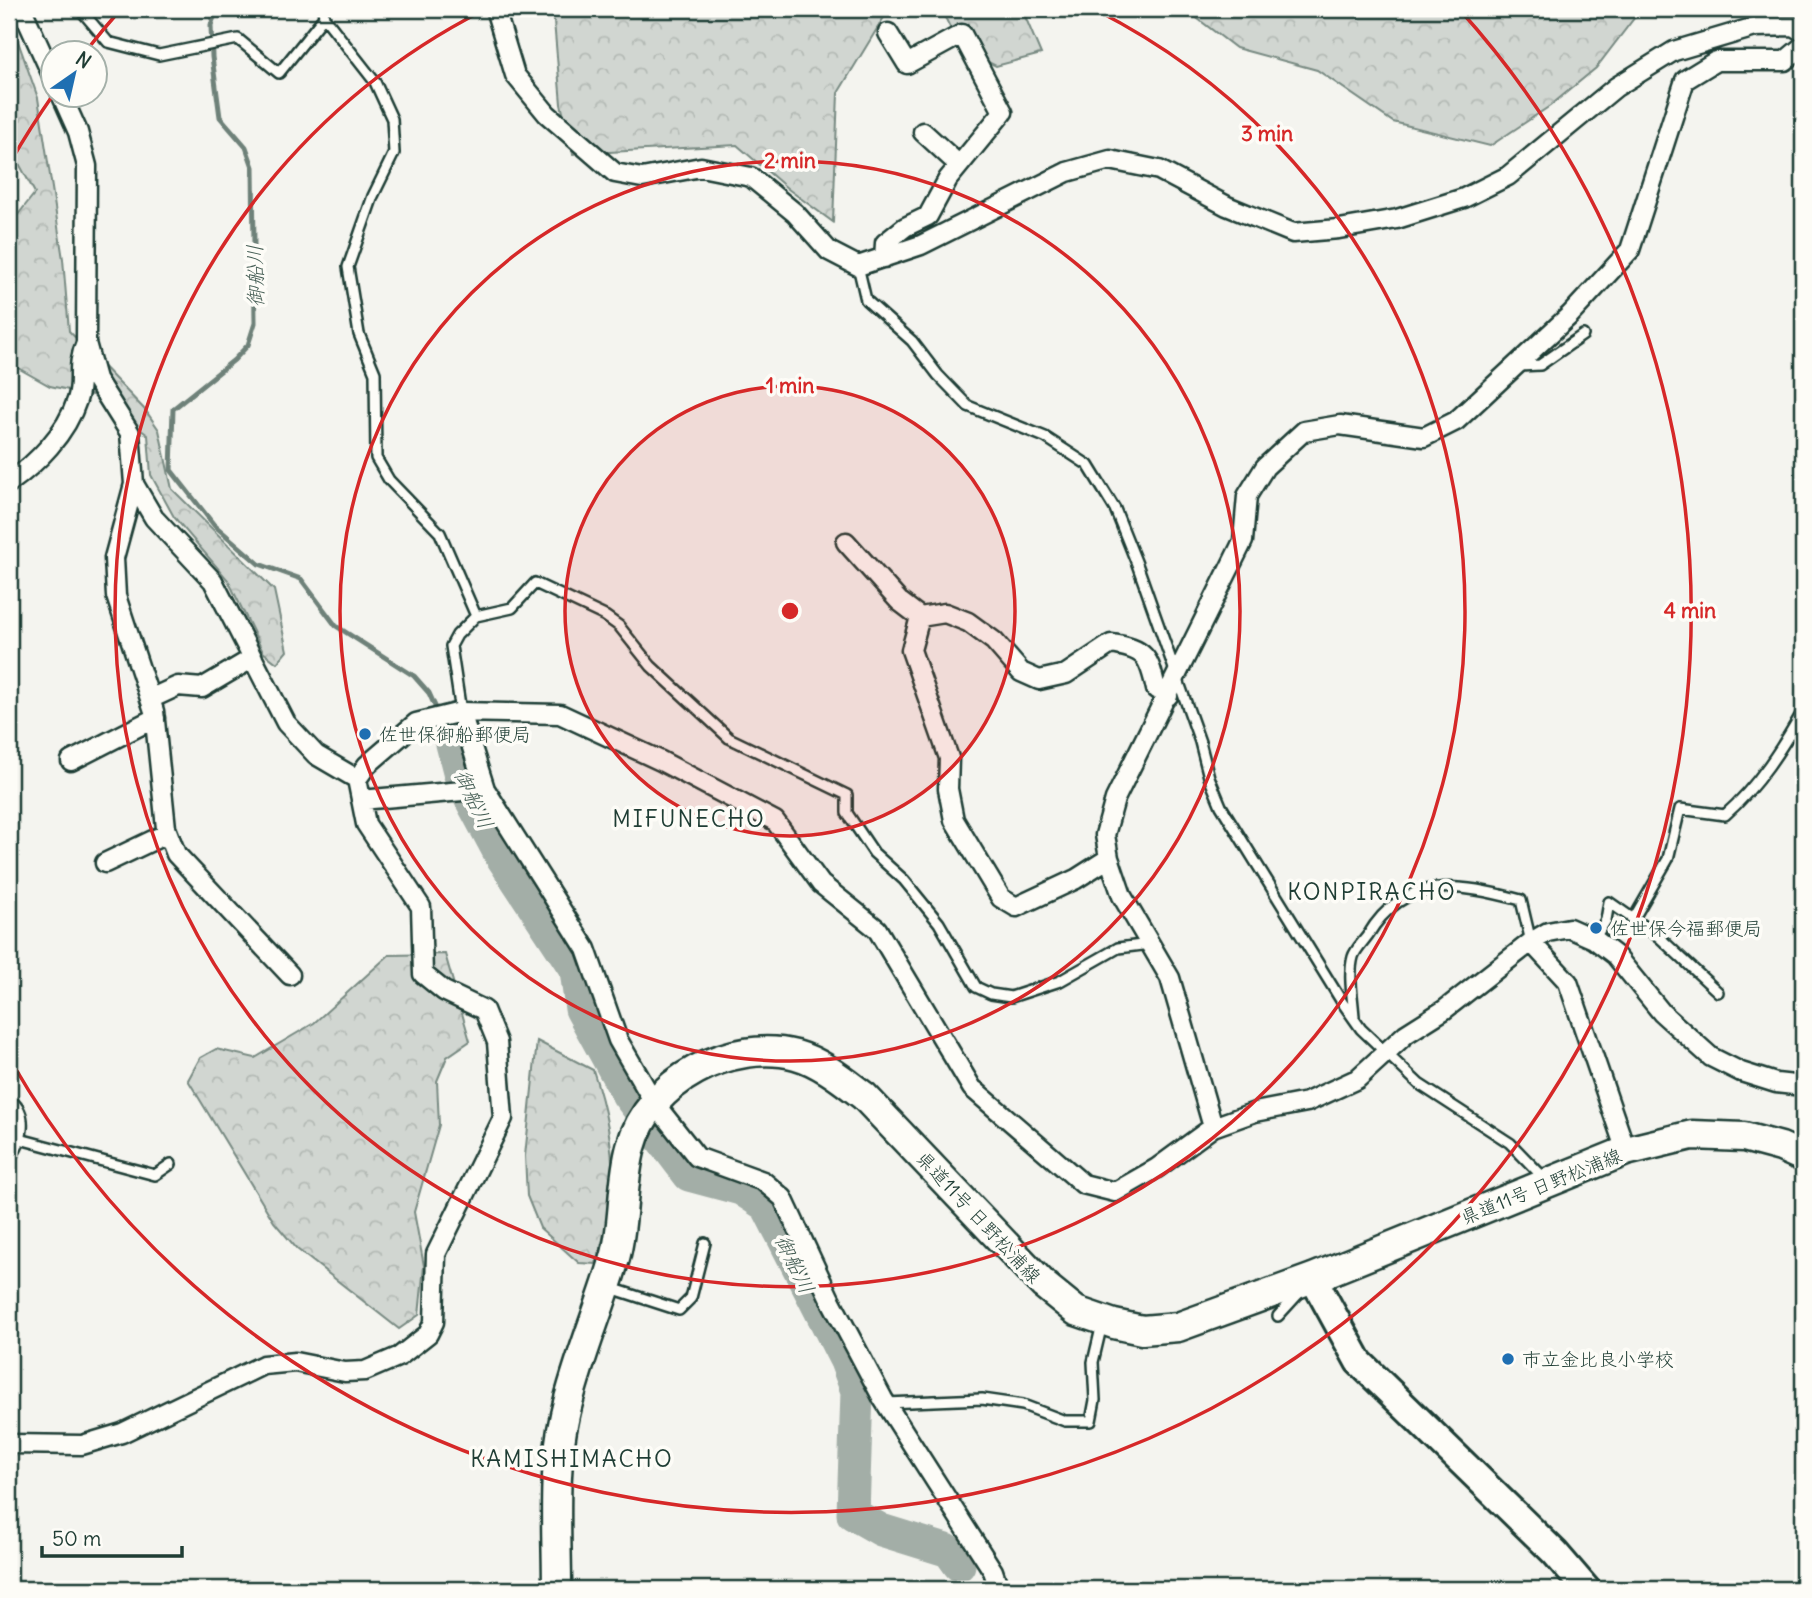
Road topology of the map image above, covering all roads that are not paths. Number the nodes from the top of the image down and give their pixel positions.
1 (22, 9) edge
2 (80, 9) edge
3 (495, 9) edge
4 (323, 13) edge
5 (1803, 32) edge
6 (888, 33) dead end
7 (38, 44) edge
8 (1803, 46) edge
9 (67, 108) edge
10 (923, 132) dead end
11 (959, 165) junction
12 (884, 258) junction
13 (858, 266) junction
14 (1583, 335) dead end
15 (86, 343) junction
16 (1519, 366) junction
17 (9, 483) edge
18 (134, 484) junction
19 (846, 542) dead end
20 (476, 616) junction
21 (920, 617) junction
22 (253, 658) junction
23 (1178, 675) junction
24 (1168, 696) junction
25 (150, 699) junction
26 (1803, 711) edge
27 (461, 712) junction
28 (155, 718) junction
29 (71, 761) dead end
30 (357, 779) junction
31 (485, 789) junction
32 (361, 800) junction
33 (168, 833) junction
34 (1109, 858) junction
35 (105, 863) dead end
36 (1634, 918) junction
37 (1594, 939) junction
38 (1531, 942) junction
39 (1150, 944) junction
40 (290, 975) dead end
41 (1718, 992) dead end
42 (1354, 1019) junction
43 (1386, 1053) junction
44 (1803, 1086) edge
45 (9, 1105) edge
46 (655, 1105) junction
47 (1213, 1126) junction
48 (12, 1145) edge
49 (1626, 1151) junction
50 (1803, 1157) edge
51 (171, 1164) dead end
52 (1548, 1183) junction
53 (705, 1243) dead end
54 (1313, 1278) junction
55 (606, 1287) junction
56 (1278, 1316) dead end
57 (1104, 1320) junction
58 (886, 1403) junction
59 (9, 1444) edge
60 (557, 1589) edge
61 (999, 1589) edge
62 (1586, 1589) edge

1 - 7 street
2 - 4 lane
3 - 13 street
4 - 20 lane
5 - 12 street
6 - 11 street
8 - 16 street
9 - 15 street
10 - 11 street
11 - 12 street
12 - 13 street
13 - 23 lane
14 - 16 lane
15 - 17 street
15 - 18 street
16 - 23 street
18 - 22 street
18 - 25 street
19 - 21 street
20 - 27 lane
20 - 39 lane
21 - 24 street
21 - 34 street
22 - 25 street
22 - 30 street
23 - 24 street
23 - 42 lane
24 - 34 street
25 - 28 street
26 - 36 lane
27 - 30 street
27 - 31 street
27 - 47 street
28 - 29 street
28 - 33 street
30 - 32 street
31 - 32 street
31 - 46 street
32 - 59 street
33 - 35 street
33 - 40 street
34 - 39 street
36 - 37 lane
36 - 41 lane
37 - 38 street
37 - 44 street
38 - 42 lane
38 - 43 street
38 - 49 street
39 - 47 street
42 - 43 lane
43 - 47 street
43 - 52 lane
45 - 48 street
46 - 55 main road, 県道11号 日野松浦線
46 - 57 main road, 県道11号 日野松浦線
46 - 58 street
48 - 51 lane
49 - 50 main road, 県道11号 日野松浦線
49 - 52 main road, 県道11号 日野松浦線
52 - 54 main road, 県道11号 日野松浦線
53 - 55 lane
54 - 56 lane
54 - 57 main road, 県道11号 日野松浦線
54 - 62 street
55 - 60 main road, 県道11号 日野松浦線
57 - 58 lane
58 - 61 street

